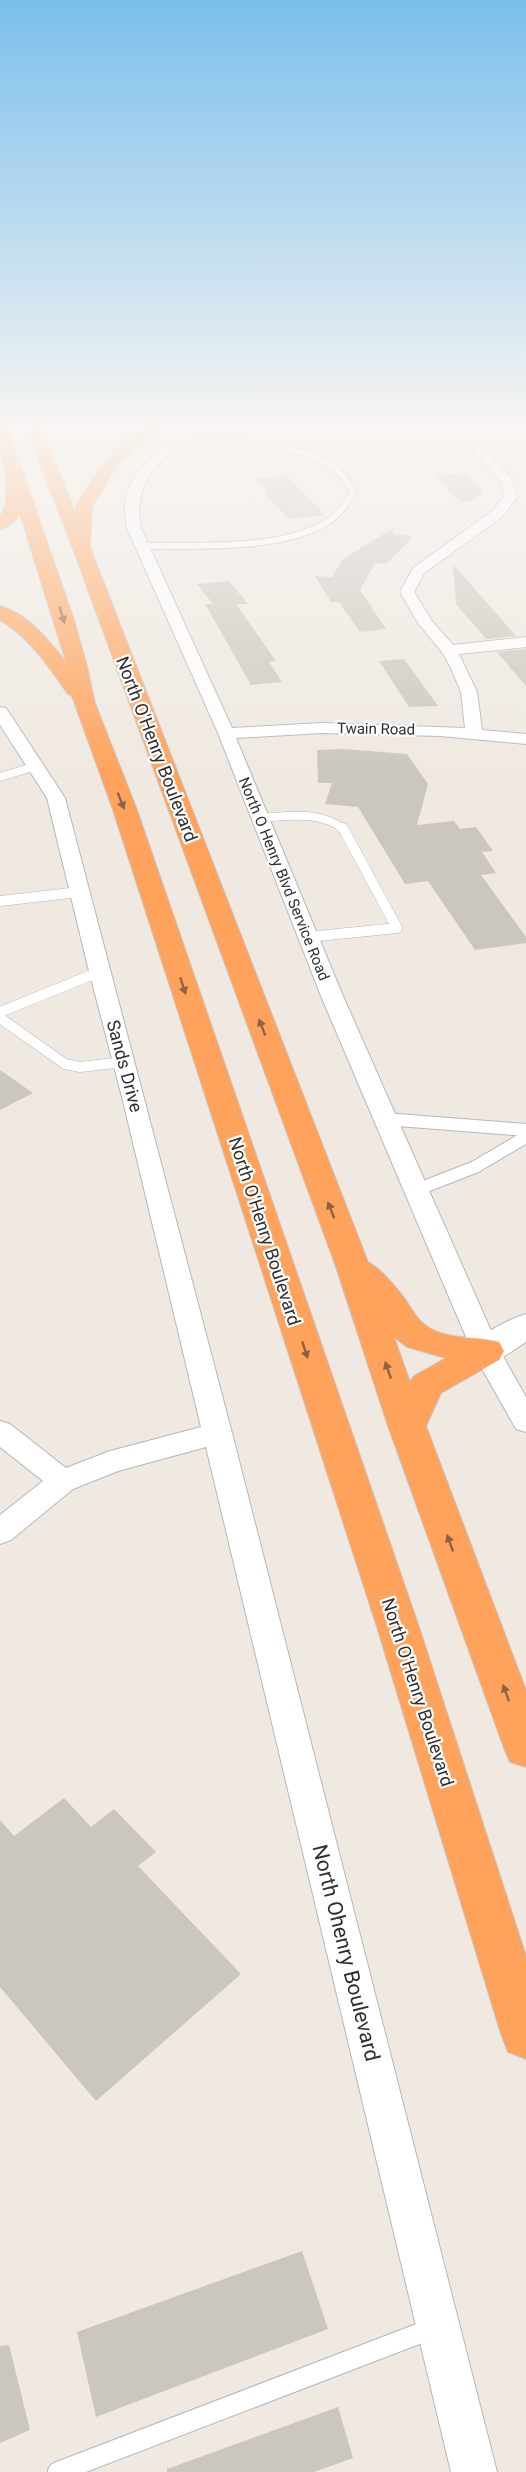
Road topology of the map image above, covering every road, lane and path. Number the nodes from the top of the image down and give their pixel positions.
1 (39, 543) edge
2 (80, 543) edge
3 (82, 543) edge
4 (197, 543) edge
5 (456, 543) edge
6 (142, 546) joint
7 (82, 549) junction
8 (0, 612) edge
9 (526, 642) edge
10 (449, 650) junction
11 (84, 704) junction
12 (0, 712) edge
13 (226, 733) junction
14 (474, 734) junction
15 (526, 739) edge
16 (36, 766) junction
17 (0, 777) edge
18 (260, 818) junction
19 (79, 892) junction
20 (0, 901) edge
21 (308, 937) junction
22 (99, 972) junction
23 (0, 1012) edge
24 (0, 1018) edge
25 (124, 1062) junction
26 (385, 1119) junction
27 (526, 1130) edge
28 (526, 1137) edge
29 (416, 1190) junction
30 (352, 1264) junction
31 (526, 1326) edge
32 (486, 1351) junction
33 (526, 1420) edge
34 (407, 1426) junction
35 (0, 1431) edge
36 (218, 1433) junction
37 (63, 1481) junction
38 (0, 1532) edge
39 (526, 1748) edge
40 (526, 2034) edge
41 (438, 2326) junction
42 (58, 2472) edge
43 (474, 2472) edge

1 -> 11 highway, North O'Henry Boulevard
2 - 7 highway, North O'Henry Boulevard
3 - 7 highway
4 - 6 lane
5 - 10 street
6 - 13 street, North O Henry Blvd Service Road
30 -> 7 highway, North O'Henry Boulevard
8 - 11 highway
9 - 10 street
10 - 14 street
11 -> 40 highway, North O'Henry Boulevard
12 - 16 street, Sands Drive
13 - 14 street, Twain Road
13 - 18 street, North O Henry Blvd Service Road
14 - 15 street, Twain Road
16 - 17 lane
16 - 19 street, Sands Drive
18 - 21 street, North O Henry Blvd Service Road
18 - 21 lane
19 - 20 lane
19 - 22 street, Sands Drive
21 - 26 street, North O Henry Blvd Service Road
22 - 23 lane
22 - 25 street, Sands Drive
24 - 25 lane
25 - 36 street, Sands Drive
26 - 27 lane
26 - 29 street, North O Henry Blvd Service Road
28 - 29 lane
29 - 32 street, North O Henry Blvd Service Road
30 - 32 highway
34 -> 30 highway, North O'Henry Boulevard
31 - 32 street
32 - 33 street
32 - 34 highway
39 -> 34 highway, North O'Henry Boulevard
35 - 37 street
36 - 37 street
36 - 41 street, North Ohenry Boulevard
37 - 38 street
41 - 42 lane
41 - 43 street, North Ohenry Boulevard

